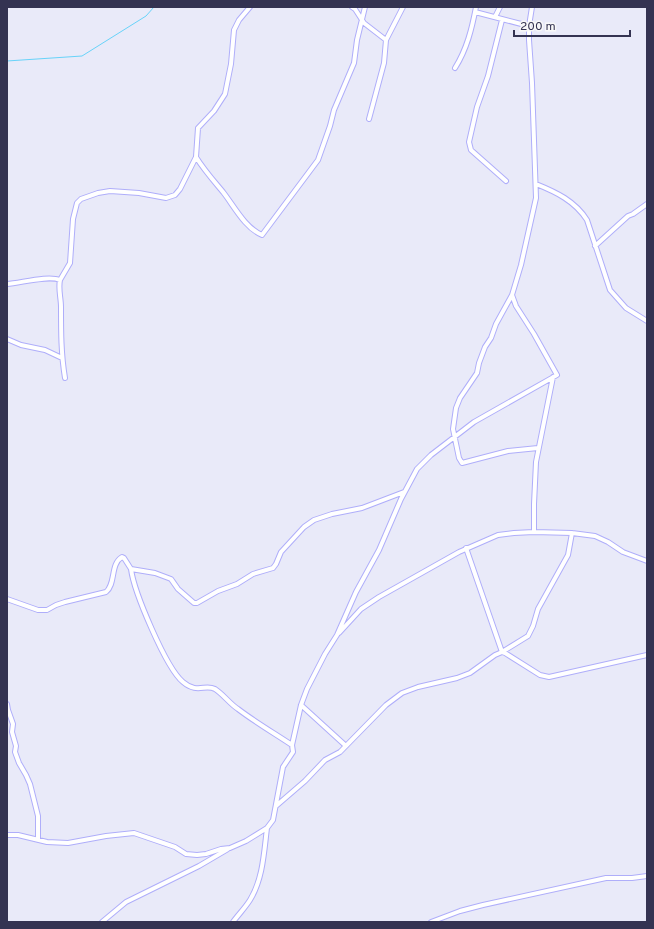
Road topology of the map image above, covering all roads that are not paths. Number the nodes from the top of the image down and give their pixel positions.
1 (250, 7) edge
2 (352, 7) edge
3 (366, 7) edge
4 (403, 7) edge
5 (500, 7) edge
6 (532, 7) edge
7 (475, 9) edge
8 (495, 17) junction
9 (363, 19) junction
10 (502, 20) junction
11 (529, 26) junction
12 (386, 40) junction
13 (455, 68) dead end
14 (369, 119) dead end
15 (196, 157) junction
16 (506, 181) dead end
17 (536, 184) junction
18 (647, 204) edge
19 (595, 246) junction
20 (60, 280) junction
21 (7, 284) edge
22 (512, 295) junction
23 (647, 321) edge
24 (7, 339) edge
25 (62, 358) junction
26 (554, 377) junction
27 (65, 378) dead end
28 (454, 436) junction
29 (538, 448) junction
30 (404, 492) junction
31 (534, 532) junction
32 (572, 534) junction
33 (466, 548) junction
34 (647, 561) edge
35 (132, 569) junction
36 (7, 599) edge
37 (337, 635) junction
38 (502, 652) junction
39 (647, 655) edge
40 (7, 704) edge
41 (301, 705) junction
42 (292, 744) junction
43 (346, 746) junction
44 (276, 806) junction
45 (267, 828) junction
46 (7, 835) edge
47 (38, 840) junction
48 (230, 848) junction
49 (647, 876) edge
50 (102, 922) edge
51 (233, 922) edge
52 (431, 922) edge

1 - 15 street
2 - 9 street
3 - 9 street
4 - 12 street
5 - 8 street
6 - 11 street
7 - 8 street
7 - 13 street
8 - 10 street
9 - 12 street
9 - 15 street
10 - 11 street
10 - 16 street
11 - 17 street
12 - 14 street
15 - 20 street
17 - 19 street
17 - 22 street
18 - 19 street
19 - 23 street
20 - 21 street
20 - 25 street
22 - 26 street
22 - 28 street
24 - 25 street
25 - 27 street
26 - 28 street
26 - 29 street
28 - 29 street
28 - 30 street
29 - 31 street
30 - 35 street
30 - 37 street
31 - 32 street
31 - 33 street
32 - 34 street
32 - 38 street
33 - 37 street
33 - 38 street
35 - 36 street
35 - 42 street
37 - 41 street
38 - 39 street
38 - 43 street
40 - 47 street
41 - 42 street
41 - 43 street
42 - 44 street
43 - 44 street
44 - 45 street
45 - 48 street
45 - 51 street
46 - 47 street
47 - 48 street
48 - 50 street
49 - 52 street

